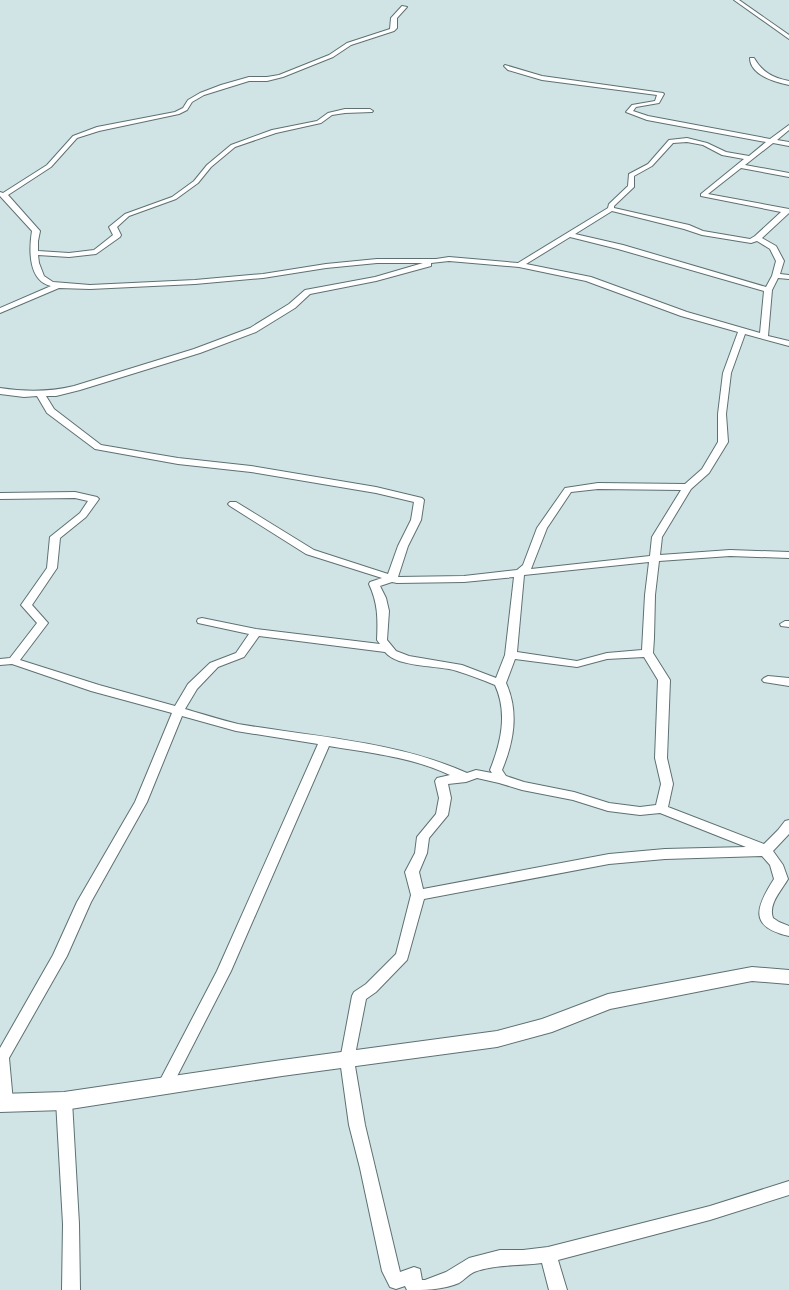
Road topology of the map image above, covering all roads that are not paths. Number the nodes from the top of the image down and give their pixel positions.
1 (736, 0) edge
2 (404, 7) dead end
3 (789, 37) edge
4 (752, 59) dead end
5 (507, 66) dead end
6 (789, 83) edge
7 (370, 111) dead end
8 (789, 127) edge
9 (772, 140) junction
10 (789, 144) edge
11 (750, 158) junction
12 (738, 166) junction
13 (789, 175) edge
14 (2, 194) edge
15 (611, 209) junction
16 (788, 211) edge
17 (569, 235) junction
18 (758, 238) junction
19 (35, 252) junction
20 (436, 261) junction
21 (519, 265) junction
22 (776, 276) junction
23 (789, 276) edge
24 (58, 286) junction
25 (768, 290) junction
26 (0, 311) edge
27 (742, 331) junction
28 (764, 337) junction
29 (789, 344) edge
30 (0, 391) edge
31 (40, 393) junction
32 (687, 487) junction
33 (0, 496) edge
34 (233, 504) dead end
35 (789, 555) edge
36 (655, 558) junction
37 (519, 574) junction
38 (391, 579) junction
39 (202, 621) dead end
40 (256, 632) junction
41 (388, 649) junction
42 (647, 653) junction
43 (511, 655) junction
44 (13, 661) junction
45 (0, 662) edge
46 (768, 680) dead end
47 (789, 682) edge
48 (500, 683) junction
49 (178, 712) junction
50 (325, 741) junction
51 (466, 778) junction
52 (501, 779) junction
53 (661, 809) junction
54 (789, 824) edge
55 (765, 851) junction
56 (418, 896) junction
57 (789, 931) edge
58 (789, 977) edge
59 (347, 1060) junction
60 (165, 1086) junction
61 (64, 1101) junction
62 (3, 1102) edge
63 (789, 1188) edge
64 (548, 1255) junction
65 (410, 1283) edge
66 (71, 1290) edge
67 (558, 1290) edge

1 - 3 street
2 - 14 street
4 - 6 street
5 - 9 street
7 - 19 street
8 - 9 street
9 - 10 street
9 - 11 street
11 - 12 street
11 - 15 street
12 - 13 street
12 - 16 street
14 - 19 street
15 - 17 street
15 - 18 street
16 - 18 street
17 - 21 street
17 - 25 street
18 - 22 street
19 - 24 street
20 - 21 street
20 - 24 street
20 - 31 street
21 - 27 street
22 - 23 street
22 - 25 street
24 - 26 street
25 - 28 street
27 - 28 street
27 - 32 street
28 - 29 street
30 - 31 street
31 - 38 street
32 - 36 street
32 - 37 street
33 - 44 street
34 - 38 street
35 - 36 street
36 - 37 street
36 - 42 street
37 - 38 street
37 - 43 street
38 - 41 street
39 - 40 street
40 - 41 street
40 - 49 street
41 - 48 street
42 - 43 street
42 - 53 street
43 - 48 street
44 - 45 street
44 - 49 street
46 - 47 street
48 - 52 street
49 - 50 street
49 - 62 street
50 - 51 street
50 - 60 street
51 - 52 street
51 - 56 street
52 - 53 street
53 - 55 street
54 - 55 street
55 - 56 street
55 - 57 street
56 - 59 street
58 - 59 street
59 - 60 street
59 - 65 street
60 - 61 street
61 - 62 street
61 - 66 street
63 - 64 street
64 - 65 street
64 - 67 street

